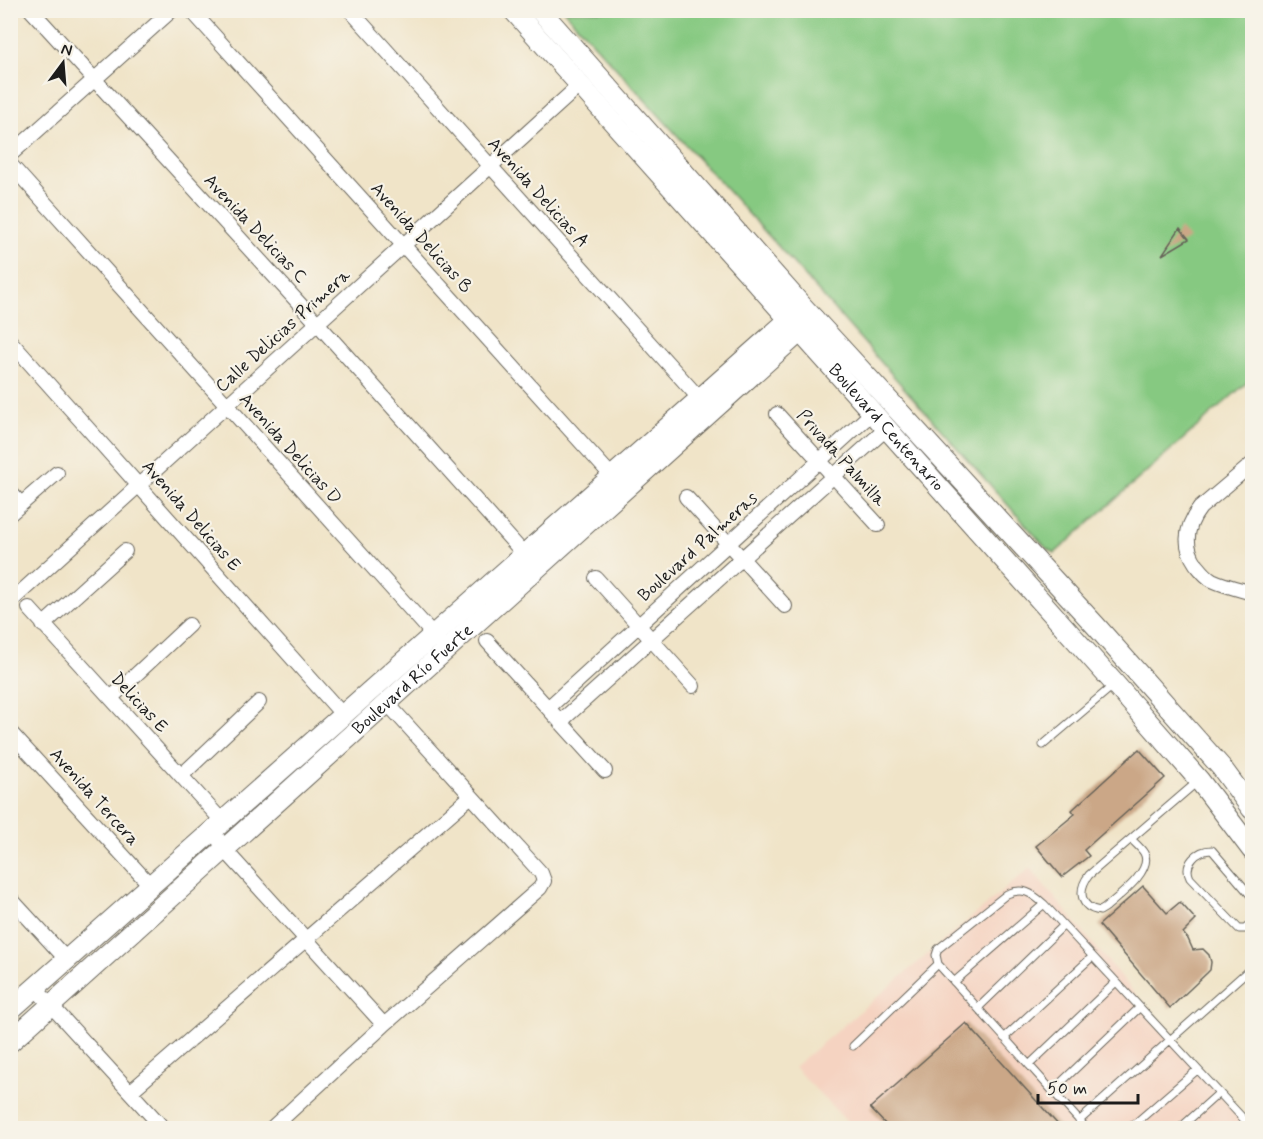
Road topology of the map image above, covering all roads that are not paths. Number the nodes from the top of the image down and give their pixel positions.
1 (31, 10) edge
2 (172, 10) edge
3 (191, 10) edge
4 (350, 10) edge
5 (513, 10) edge
6 (540, 10) edge
7 (93, 81) junction
8 (580, 85) junction
9 (10, 155) edge
10 (10, 164) edge
11 (490, 167) junction
12 (403, 246) junction
13 (802, 319) junction
14 (318, 324) junction
15 (10, 341) edge
16 (700, 399) junction
17 (227, 406) junction
18 (873, 412) junction
19 (777, 414) dead end
20 (887, 428) junction
21 (818, 462) junction
22 (1252, 464) edge
23 (57, 473) dead end
24 (833, 476) junction
25 (618, 483) junction
26 (140, 485) junction
27 (10, 492) edge
28 (686, 497) dead end
29 (21, 504) junction
30 (10, 514) edge
31 (878, 525) dead end
32 (728, 543) junction
33 (125, 551) dead end
34 (524, 554) junction
35 (742, 558) junction
36 (596, 578) dead end
37 (1252, 593) edge
38 (10, 602) edge
39 (785, 606) dead end
40 (29, 608) dead end
41 (43, 625) junction
42 (189, 625) dead end
43 (639, 625) junction
44 (433, 635) junction
45 (651, 640) junction
46 (487, 641) dead end
47 (447, 649) junction
48 (1131, 666) junction
49 (1112, 681) junction
50 (693, 686) dead end
51 (111, 698) junction
52 (259, 702) dead end
53 (387, 703) junction
54 (548, 708) junction
55 (343, 715) junction
56 (560, 722) junction
57 (10, 732) edge
58 (1044, 745) dead end
59 (605, 771) dead end
60 (182, 775) junction
61 (1199, 780) junction
62 (471, 796) junction
63 (1252, 809) edge
64 (218, 826) junction
65 (1131, 839) junction
66 (224, 849) junction
67 (1252, 850) edge
68 (150, 886) junction
69 (1252, 897) edge
70 (10, 898) edge
71 (1044, 904) junction
72 (1252, 923) edge
73 (1063, 926) junction
74 (306, 939) junction
75 (1092, 957) junction
76 (67, 960) junction
77 (938, 964) junction
78 (1252, 967) edge
79 (954, 982) junction
80 (1116, 982) junction
81 (35, 988) junction
82 (51, 1005) junction
83 (978, 1008) junction
84 (1139, 1008) junction
85 (10, 1010) edge
86 (384, 1025) junction
87 (1005, 1038) junction
88 (1169, 1040) junction
89 (10, 1042) edge
90 (852, 1046) dead end
91 (1029, 1065) junction
92 (1197, 1070) junction
93 (1052, 1091) junction
94 (130, 1092) junction
95 (1219, 1093) junction
96 (1079, 1121) junction
97 (164, 1128) edge
98 (272, 1128) edge
99 (1086, 1128) edge
100 (1130, 1128) edge
101 (1180, 1128) edge
102 (1252, 1128) edge

1 - 7 street, Avenida Delicias C
2 - 7 street
3 - 12 street, Avenida Delicias B
4 - 11 street, Avenida Delicias A
5 - 8 main road, Boulevard Centenario
6 - 13 main road, Boulevard Centenario
7 - 9 street
7 - 14 street, Avenida Delicias C
8 - 11 street, Calle Delicias Primera
8 - 13 main road, Boulevard Centenario
10 - 17 street, Avenida Delicias D
11 - 12 street, Calle Delicias Primera
11 - 16 street, Avenida Delicias A
12 - 14 street, Calle Delicias Primera
12 - 25 street, Avenida Delicias B
13 - 16 main road, Boulevard Río Fuerte
13 - 18 main road, Boulevard Centenario
13 - 25 main road, Boulevard Río Fuerte
13 - 48 main road, Boulevard Centenario
14 - 17 street, Calle Delicias Primera
14 - 34 street, Avenida Delicias C
15 - 26 street, Avenida Delicias E
16 - 25 main road, Boulevard Río Fuerte
17 - 26 street, Calle Delicias Primera
17 - 44 street, Avenida Delicias D
18 - 20 main road, Boulevard Centenario
18 - 21 street, Boulevard Palmeras
19 - 21 street, Privada Palmilla
20 - 24 street, Boulevard Palmeras
20 - 49 main road, Boulevard Centenario
21 - 24 street, Privada Palmilla
21 - 32 street, Boulevard Palmeras
22 - 37 street
23 - 29 street
24 - 31 street, Privada Palmilla
24 - 35 street, Boulevard Palmeras
25 - 34 main road, Boulevard Río Fuerte
25 - 47 main road, Boulevard Río Fuerte
26 - 38 street, Calle Delicias Primera
26 - 55 street, Avenida Delicias E
27 - 29 street
28 - 32 street
29 - 30 street
32 - 35 street
32 - 43 street, Boulevard Palmeras
33 - 41 street
34 - 44 main road, Boulevard Río Fuerte
35 - 39 street
35 - 45 street, Boulevard Palmeras
36 - 43 street
40 - 41 street, Delicias E
41 - 51 street, Delicias E
42 - 51 street
43 - 45 street
43 - 54 street, Boulevard Palmeras
44 - 47 street, Avenida Delicias D
44 - 55 main road, Boulevard Río Fuerte
45 - 50 street
45 - 56 street, Boulevard Palmeras
46 - 54 street
47 - 53 main road, Boulevard Río Fuerte
48 - 49 main road
48 - 63 main road, Boulevard Centenario
49 - 58 lane
49 - 61 main road, Boulevard Centenario
51 - 60 street, Delicias E
52 - 60 street
53 - 62 street
53 - 66 main road, Boulevard Río Fuerte
54 - 56 street
55 - 64 main road, Boulevard Río Fuerte
56 - 59 street
57 - 68 street, Avenida Tercera
60 - 64 street, Delicias E
61 - 65 lane
61 - 67 main road, Boulevard Centenario
62 - 74 street
62 - 86 street
64 - 66 street, Delicias E
64 - 68 main road, Boulevard Río Fuerte
65 - 65 lane
66 - 74 street, Delicias E
66 - 82 main road, Boulevard Río Fuerte
68 - 76 main road, Boulevard Río Fuerte
69 - 72 lane
70 - 76 street
71 - 73 lane
71 - 77 lane
71 - 79 lane
73 - 75 lane
73 - 83 lane
74 - 86 street, Delicias E
74 - 94 street
75 - 80 lane
75 - 87 lane
76 - 81 main road, Boulevard Río Fuerte
77 - 79 lane
77 - 90 lane
78 - 88 lane
79 - 83 lane
80 - 84 lane
80 - 91 lane
81 - 82 street
81 - 85 main road, Boulevard Río Fuerte
82 - 89 main road, Boulevard Río Fuerte
82 - 94 street
83 - 87 lane
84 - 88 lane
84 - 93 lane
86 - 98 street
87 - 91 lane
88 - 92 lane
88 - 96 lane
91 - 93 lane
92 - 95 lane
92 - 100 lane
93 - 96 lane
94 - 97 street
95 - 101 lane
95 - 102 lane
96 - 99 lane

